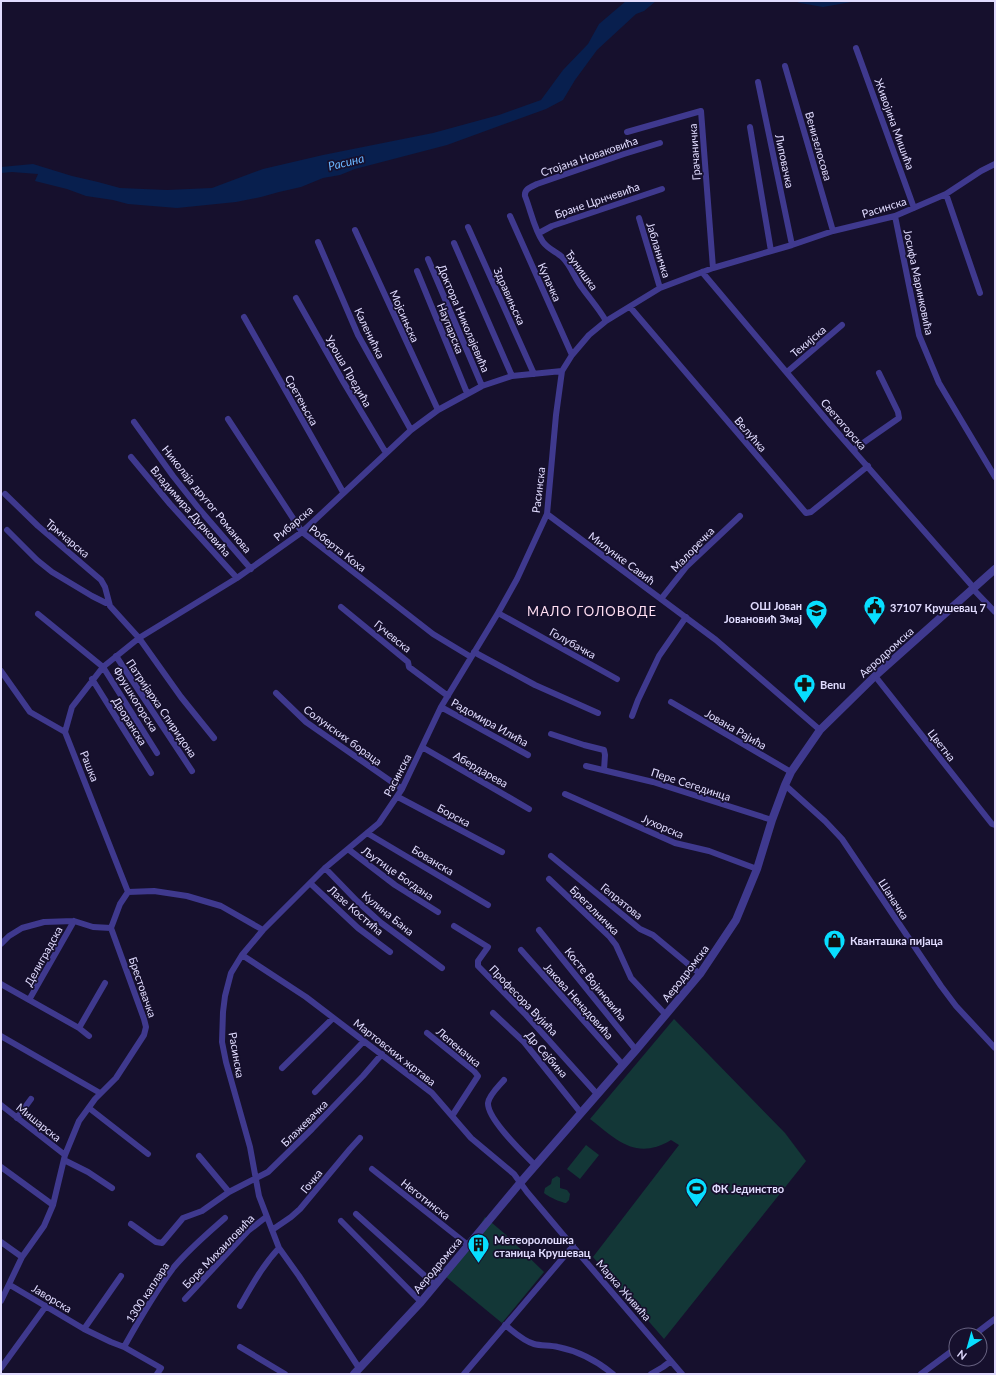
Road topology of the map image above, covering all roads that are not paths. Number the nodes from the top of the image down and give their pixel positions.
1 (856, 48) dead end
2 (785, 66) dead end
3 (758, 82) dead end
4 (750, 127) dead end
5 (627, 132) dead end
6 (660, 143) dead end
7 (995, 164) edge
8 (662, 189) dead end
9 (526, 190) joint
10 (946, 194) junction
11 (914, 208) junction
12 (510, 216) dead end
13 (895, 216) junction
14 (639, 218) dead end
15 (468, 227) dead end
16 (355, 230) dead end
17 (833, 231) junction
18 (539, 232) junction
19 (318, 242) dead end
20 (454, 243) dead end
21 (792, 245) junction
22 (771, 251) junction
23 (428, 259) dead end
24 (713, 268) junction
25 (417, 271) dead end
26 (702, 272) junction
27 (660, 288) junction
28 (980, 293) dead end
29 (296, 298) dead end
30 (630, 307) junction
31 (244, 317) dead end
32 (606, 321) junction
33 (842, 325) dead end
34 (572, 355) junction
35 (562, 371) junction
36 (787, 372) junction
37 (879, 373) dead end
38 (534, 374) junction
39 (512, 376) junction
40 (482, 386) junction
41 (467, 393) junction
42 (438, 410) junction
43 (228, 419) dead end
44 (134, 422) dead end
45 (411, 430) junction
46 (853, 450) junction
47 (386, 453) junction
48 (131, 457) dead end
49 (868, 466) junction
50 (995, 477) edge
51 (343, 492) junction
52 (5, 494) dead end
53 (547, 514) junction
54 (740, 516) dead end
55 (7, 530) dead end
56 (302, 532) junction
57 (251, 569) junction
58 (995, 569) edge
59 (237, 578) junction
60 (974, 590) junction
61 (661, 599) junction
62 (109, 603) junction
63 (341, 607) dead end
64 (995, 612) edge
65 (498, 613) junction
66 (38, 614) dead end
67 (686, 617) junction
68 (139, 638) junction
69 (473, 655) junction
70 (116, 656) junction
71 (103, 667) junction
72 (1, 671) edge
73 (875, 676) junction
74 (92, 679) junction
75 (617, 679) dead end
76 (276, 693) dead end
77 (448, 696) junction
78 (671, 702) dead end
79 (441, 707) junction
80 (598, 713) dead end
81 (632, 716) dead end
82 (820, 730) junction
83 (65, 732) junction
84 (551, 734) dead end
85 (214, 738) dead end
86 (422, 747) junction
87 (158, 753) dead end
88 (528, 755) dead end
89 (586, 766) dead end
90 (604, 770) junction
91 (192, 771) dead end
92 (792, 772) junction
93 (150, 773) dead end
94 (785, 785) junction
95 (402, 789) junction
96 (565, 794) dead end
97 (398, 797) junction
98 (529, 809) dead end
99 (772, 820) junction
100 (995, 825) edge
101 (367, 832) junction
102 (348, 849) junction
103 (502, 852) dead end
104 (551, 856) dead end
105 (325, 868) junction
106 (757, 869) junction
107 (549, 879) dead end
108 (310, 883) junction
109 (128, 892) junction
110 (488, 905) dead end
111 (438, 912) dead end
112 (74, 921) junction
113 (454, 926) dead end
114 (111, 928) junction
115 (263, 930) junction
116 (540, 930) dead end
117 (1, 944) edge
118 (521, 950) dead end
119 (390, 952) dead end
120 (242, 955) junction
121 (442, 968) dead end
122 (700, 974) junction
123 (105, 983) dead end
124 (1, 984) edge
125 (30, 1000) junction
126 (493, 1013) dead end
127 (666, 1015) junction
128 (333, 1018) junction
129 (79, 1028) junction
130 (427, 1033) dead end
131 (1, 1036) edge
132 (89, 1036) dead end
133 (364, 1041) junction
134 (995, 1048) edge
135 (636, 1050) junction
136 (382, 1054) junction
137 (623, 1065) junction
138 (282, 1068) dead end
139 (504, 1080) dead end
140 (315, 1092) dead end
141 (100, 1093) junction
142 (597, 1094) junction
143 (31, 1099) dead end
144 (1, 1105) edge
145 (89, 1108) junction
146 (581, 1113) junction
147 (452, 1116) junction
148 (17, 1118) junction
149 (360, 1138) dead end
150 (148, 1154) dead end
151 (199, 1156) dead end
152 (65, 1158) junction
153 (535, 1165) junction
154 (1, 1167) edge
155 (372, 1169) dead end
156 (255, 1178) junction
157 (520, 1182) junction
158 (112, 1188) dead end
159 (229, 1192) junction
160 (53, 1205) junction
161 (356, 1214) dead end
162 (266, 1217) junction
163 (225, 1218) dead end
164 (342, 1221) dead end
165 (131, 1224) dead end
166 (272, 1230) junction
167 (1, 1242) edge
168 (468, 1245) junction
169 (573, 1246) junction
170 (279, 1248) junction
171 (22, 1258) junction
172 (121, 1276) dead end
173 (10, 1285) junction
174 (435, 1285) junction
175 (185, 1300) dead end
176 (1, 1301) edge
177 (421, 1302) junction
178 (46, 1306) junction
179 (240, 1306) dead end
180 (995, 1319) edge
181 (505, 1325) junction
182 (984, 1327) edge
183 (84, 1329) junction
184 (124, 1347) junction
185 (240, 1347) dead end
186 (948, 1354) edge
187 (671, 1361) junction
188 (1, 1368) edge
189 (356, 1371) edge
190 (157, 1374) edge
191 (285, 1374) edge
192 (464, 1374) edge
193 (613, 1374) edge
194 (651, 1374) edge
195 (682, 1374) edge
196 (921, 1374) edge

1 - 11 street, Живојина Мишића
2 - 17 street, Венизелосова
3 - 21 street, Липовачка
4 - 22 street
5 - 24 street, Грачаничка
6 - 9 street, Стојана Новаковића
7 - 10 street, Расинска
8 - 18 street, Бране Црнчевића
9 - 18 street, Ђунишка
10 - 11 street, Расинска
10 - 28 street
11 - 13 street, Расинска
12 - 34 street, Купачка
13 - 17 street, Расинска
13 - 50 street, Јосифа Маринковића
14 - 27 street, Јабланичка
15 - 38 street, Здравињска
16 - 42 street, Мојсињска
17 - 21 street, Расинска
18 - 32 street, Ђунишка
19 - 45 street, Каленићка
20 - 39 street
21 - 22 street, Расинска
22 - 24 street, Расинска
23 - 40 street, Доктора Николајевића
24 - 26 street, Расинска
25 - 41 street, Наупарска
26 - 27 street, Расинска
26 - 36 street, Светогорска
27 - 30 street, Расинска
29 - 47 street, Уроша Предића
30 - 32 street, Расинска
30 - 49 street, Велућка
31 - 51 street, Сретењска
32 - 34 street, Расинска
33 - 36 street, Текијска
34 - 35 street, Расинска
35 - 38 street, Рибарска
35 - 53 street, Расинска
36 - 46 street, Светогорска
37 - 46 street
38 - 39 street, Рибарска
39 - 40 street, Рибарска
40 - 41 street, Рибарска
41 - 42 street, Рибарска
42 - 45 street, Рибарска
43 - 56 street, Роберта Коха
44 - 57 street, Николаја другог Романова
45 - 47 street, Рибарска
46 - 49 street, Светогорска
47 - 51 street, Рибарска
48 - 59 street, Владимира Дурковића
49 - 60 street, Светогорска
51 - 56 street, Рибарска
52 - 62 street, Трмчарска
53 - 61 street, Милунке Савић
53 - 65 street, Расинска
54 - 61 street, Малоречка
55 - 62 street, Трмчарска
56 - 57 street, Рибарска
56 - 69 street, Роберта Коха
57 - 59 street, Рибарска
58 - 60 street, Аеродромска
59 - 68 street, Рибарска
60 - 64 street, Светогорска
60 - 73 street, Аеродромска
61 - 67 street, Милунке Савић
62 - 68 street, Трмчарска
63 - 77 street, Гучевска
65 - 69 street, Расинска
65 - 75 street, Голубачка
66 - 71 street, Фрушкогорска
67 - 81 street
67 - 82 street, Милунке Савић
68 - 70 street, Рибарска
68 - 85 street, Трмчарска
69 - 77 street, Расинска
69 - 80 street, Роберта Коха
70 - 71 street, Рибарска
70 - 91 street, Патријарха Спиридона
71 - 74 street, Рибарска
71 - 87 street, Фрушкогорска
72 - 83 street
73 - 82 street, Аеродромска
73 - 100 street, Цветна
74 - 83 street, Рибарска
74 - 93 street, Дворанска
76 - 95 street, Солунских бораца
77 - 79 street, Расинска
78 - 92 street, Јована Рајића
79 - 86 street, Расинска
79 - 88 street, Радомира Илића
82 - 92 street, Аеродромска
83 - 109 street, Рашка
84 - 90 street
86 - 95 street, Расинска
86 - 98 street, Абердарева
89 - 90 street, Пере Сегединца
90 - 99 street, Пере Сегединца
92 - 94 street, Аеродромска
94 - 99 street, Аеродромска
94 - 134 street, Шаначка
95 - 97 street, Расинска
96 - 106 street, Јухорска
97 - 101 street, Расинска
97 - 103 street, Борска
99 - 106 street, Аеродромска
101 - 102 street, Расинска
101 - 110 street, Бованска
102 - 105 street, Расинска
102 - 111 street, Љутице Богдана
104 - 122 street, Гепратова
105 - 108 street, Расинска
105 - 121 street, Кулина Бана
106 - 122 street, Аеродромска
107 - 127 street, Брегалничка
108 - 115 street, Расинска
108 - 119 street, Лазе Костића
109 - 114 street
109 - 115 street
112 - 114 street
112 - 117 street
112 - 125 street, Делиградска
113 - 142 street, Професора Вујића
114 - 141 street, Брестовачка
115 - 120 street, Расинска
116 - 135 street, Косте Војиновића
118 - 137 street, Јакова Ненадовића
120 - 128 street, Мартовских жртава
120 - 156 street, Расинска
122 - 127 street, Аеродромска
123 - 129 street
124 - 125 street, Делиградска
125 - 129 street, Делиградска
126 - 146 street, Др Сејбина
127 - 135 street, Аеродромска
128 - 133 street, Мартовских жртава
128 - 138 street
129 - 132 street, Делиградска
130 - 147 street, Лепеначка
131 - 141 street
133 - 136 street, Мартовских жртава
133 - 140 street
135 - 137 street, Аеродромска
136 - 147 street, Мартовских жртава
136 - 156 street, Блажевачка
137 - 142 street, Аеродромска
139 - 153 street
141 - 145 street, Брестовачка
142 - 146 street, Аеродромска
143 - 148 street
144 - 148 street, Мишарска
145 - 150 street
145 - 152 street, Брестовачка
146 - 153 street, Аеродромска
147 - 157 street, Мартовских жртава
148 - 152 street, Мишарска
149 - 166 street, Гочка
151 - 159 street
152 - 158 street
152 - 160 street, Брестовачка
153 - 157 street, Аеродромска
154 - 160 street
155 - 168 street, Неготинска
156 - 159 street, Блажевачка
156 - 162 street, Расинска
157 - 168 street, Аеродромска
157 - 169 street, Марка Живића
159 - 165 street, Блажевачка
160 - 171 street, Брестовачка
161 - 174 street
162 - 166 street, Расинска
162 - 175 street, Боре Михаиловића
163 - 184 street, 1300 каплара
164 - 177 street
166 - 170 street, Расинска
167 - 171 street
168 - 174 street, Аеродромска
169 - 181 street
169 - 187 street, Марка Живића
170 - 179 street
170 - 189 street, Расинска
171 - 173 street, Брестовачка
172 - 183 street
173 - 176 street, Брестовачка
173 - 178 street, Јаворска
174 - 177 street, Аеродромска
177 - 189 street, Аеродромска
178 - 183 street, Јаворска
178 - 188 street
180 - 182 street
181 - 192 street
181 - 193 street
183 - 184 street, Јаворска
184 - 190 street, Јаворска
185 - 191 street
186 - 196 street
187 - 194 street
187 - 195 street, Марка Живића

